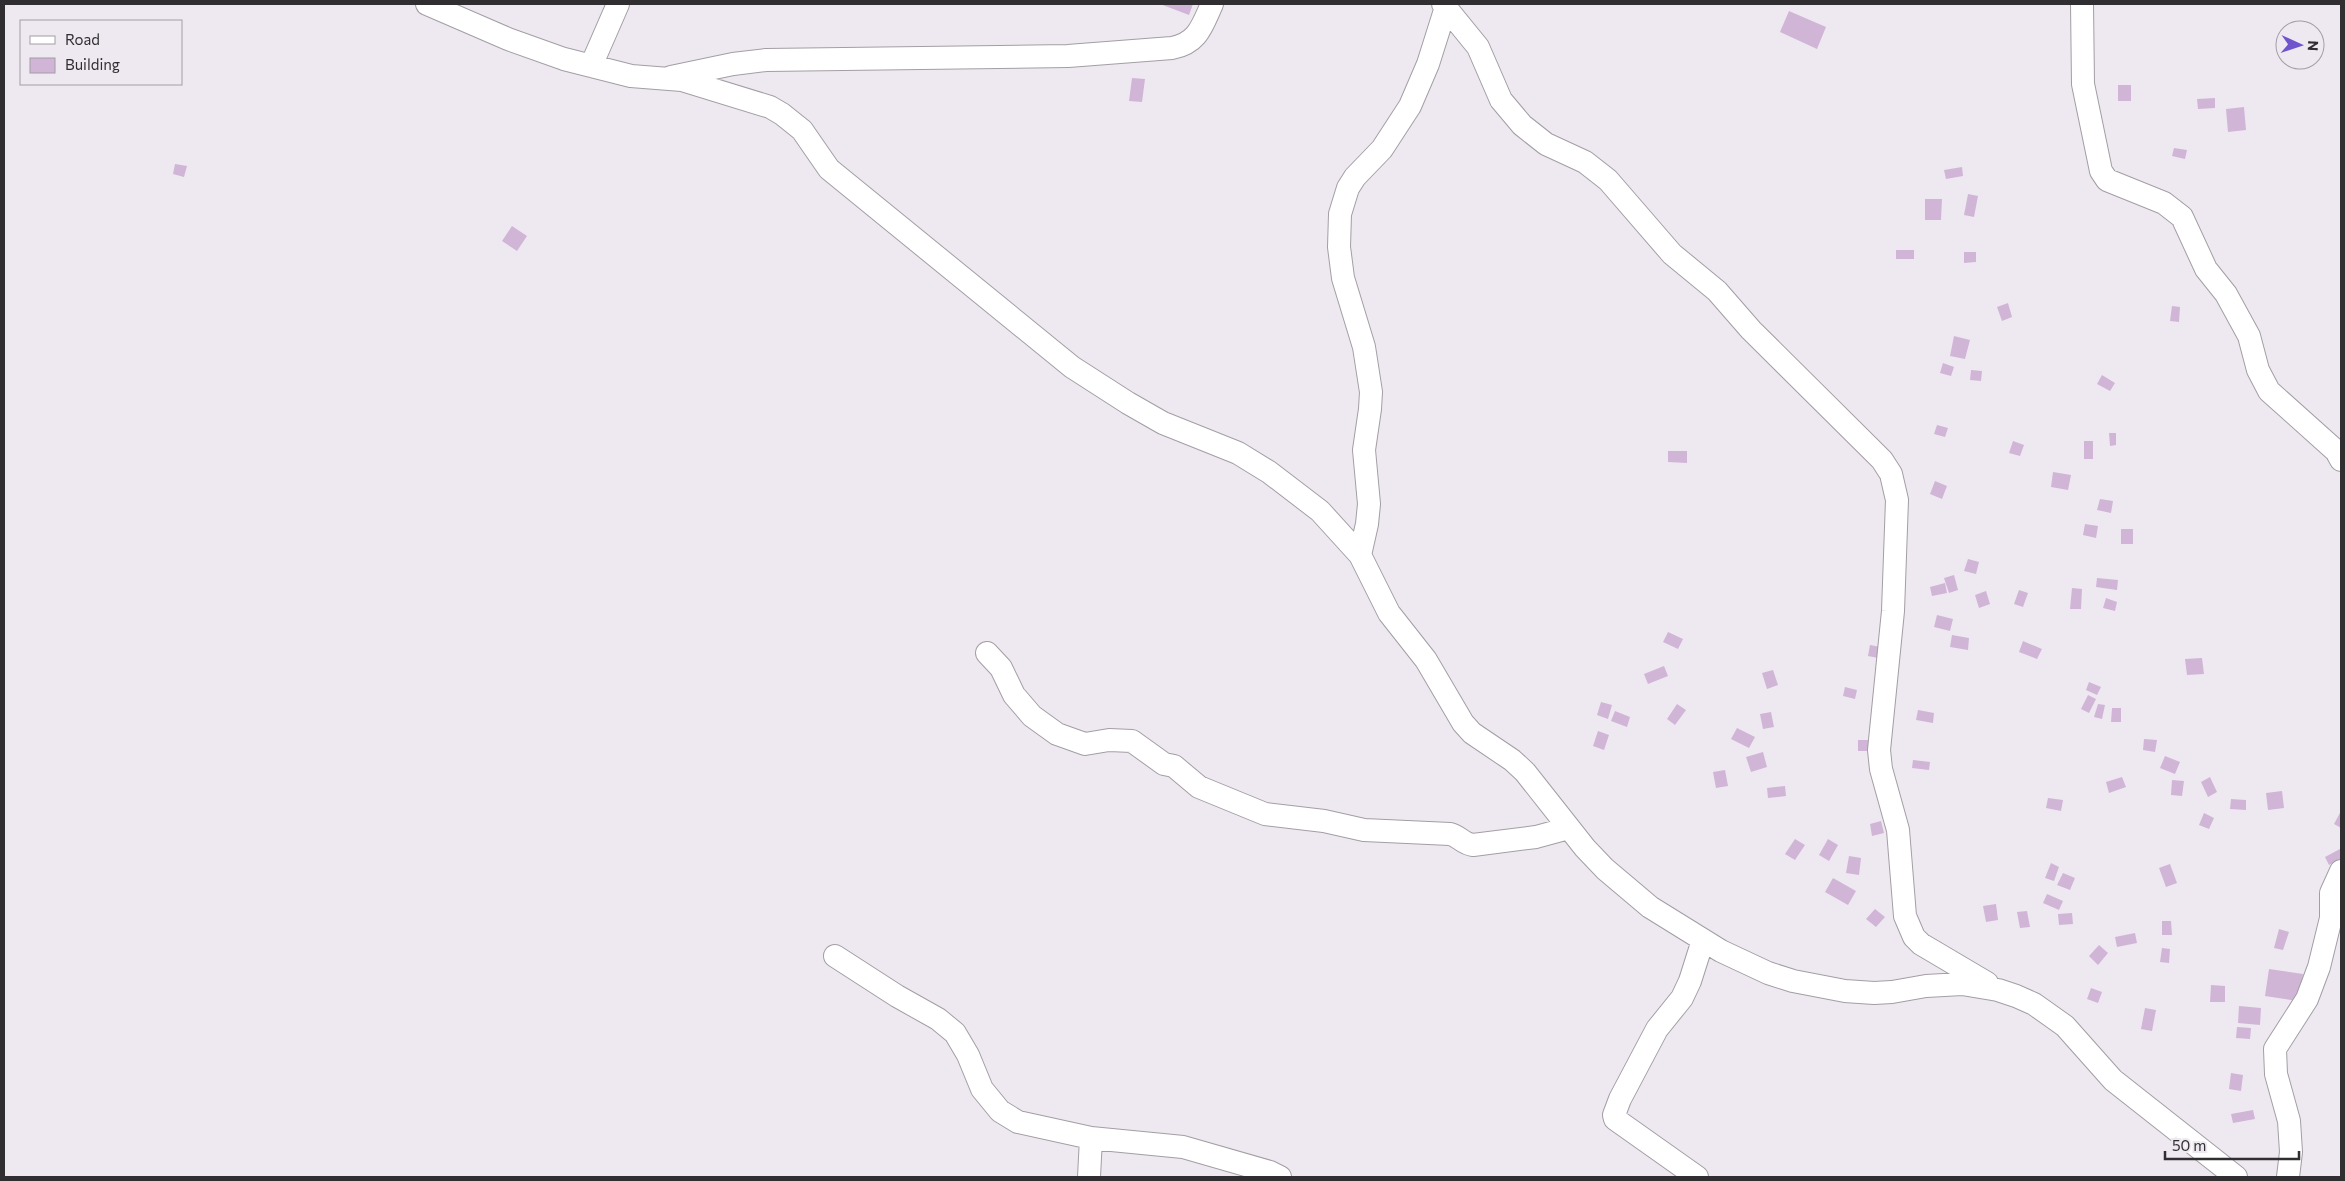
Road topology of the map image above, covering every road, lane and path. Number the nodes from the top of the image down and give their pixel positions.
1 (427, 4) edge
2 (618, 4) edge
3 (1212, 4) edge
4 (2082, 4) edge
5 (1445, 5) edge
6 (591, 66) junction
7 (667, 78) junction
8 (2341, 460) edge
9 (1360, 555) junction
10 (987, 653) dead end
11 (1569, 828) junction
12 (2341, 870) edge
13 (1703, 940) junction
14 (835, 956) dead end
15 (1998, 990) junction
16 (1091, 1138) junction
17 (1089, 1177) edge
18 (1280, 1177) edge
19 (1697, 1177) edge
20 (2236, 1177) edge
21 (2288, 1177) edge

1 - 6 street
2 - 6 street
3 - 7 street
4 - 8 street
5 - 9 street
5 - 15 street
6 - 7 street
7 - 9 street
9 - 11 street
10 - 11 street
11 - 13 street
12 - 21 street
13 - 15 street
13 - 19 street
14 - 16 street
15 - 20 street
16 - 17 street
16 - 18 street

